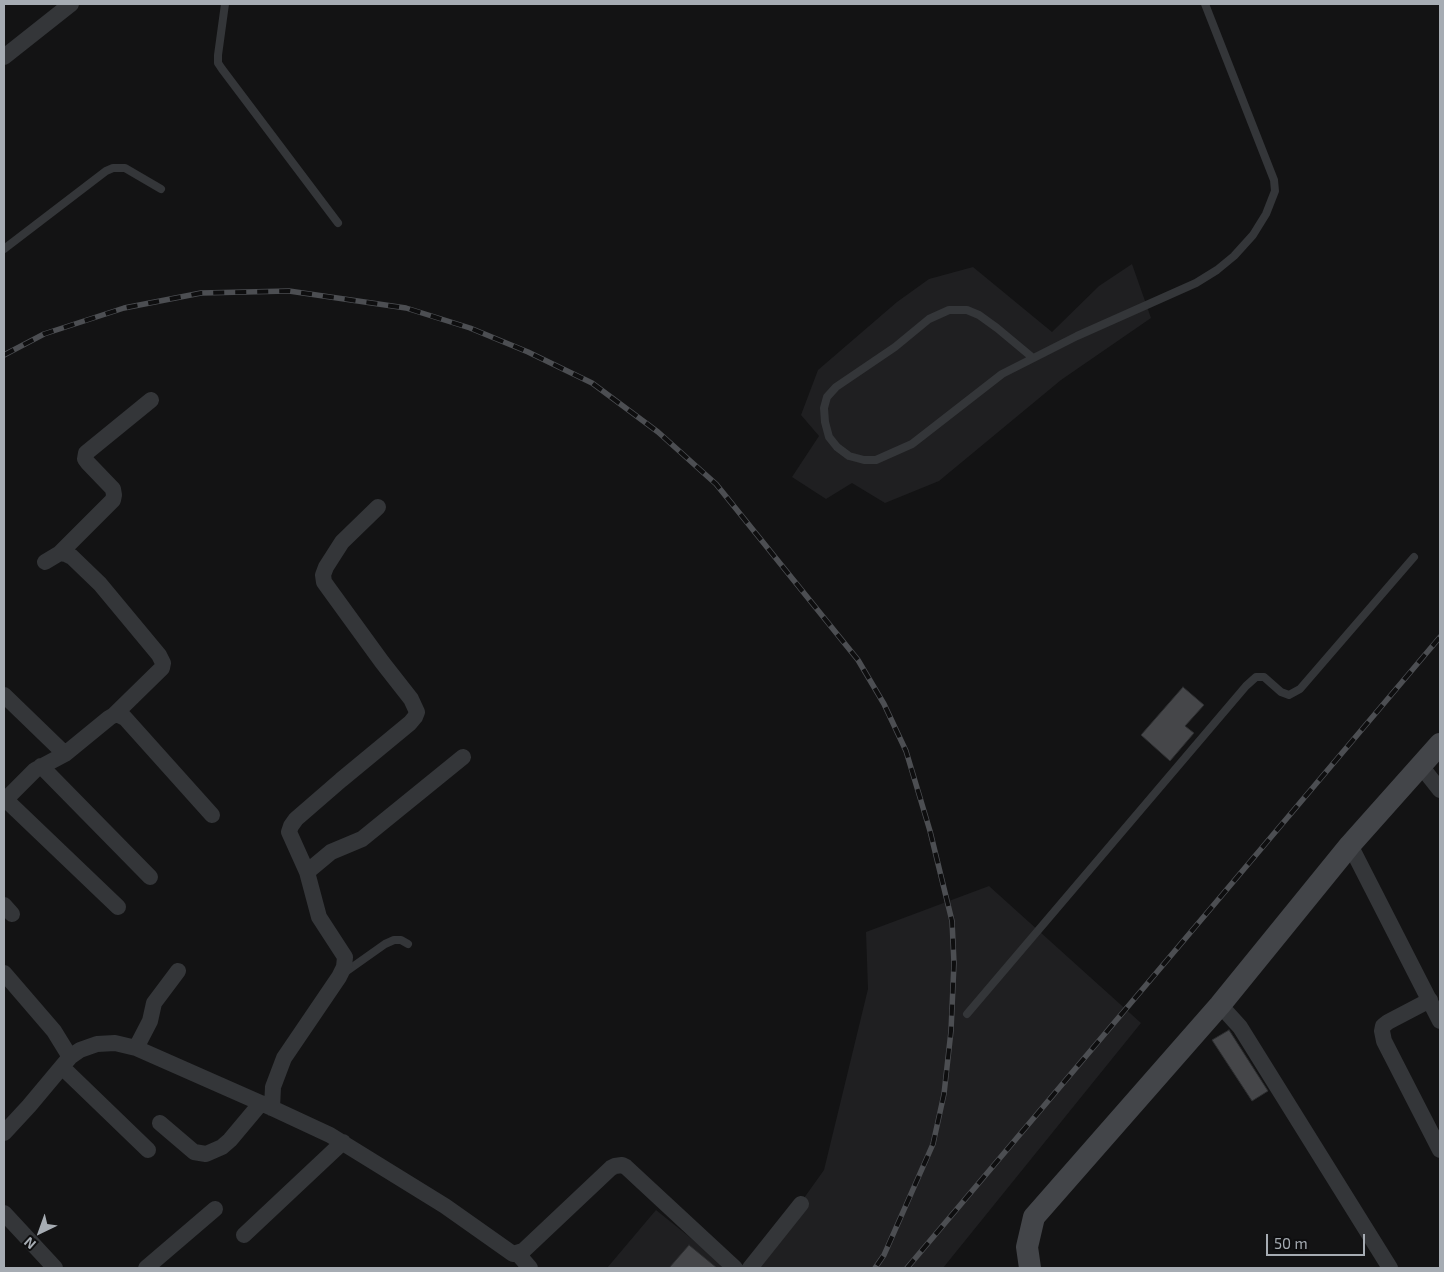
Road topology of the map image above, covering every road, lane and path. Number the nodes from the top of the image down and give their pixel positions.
1 (71, 4) edge
2 (225, 4) edge
3 (1205, 4) edge
4 (4, 57) edge
5 (161, 189) dead end
6 (338, 222) dead end
7 (4, 249) edge
8 (1032, 358) junction
9 (150, 400) dead end
10 (378, 507) dead end
11 (60, 553) junction
12 (1414, 557) dead end
13 (45, 562) dead end
14 (4, 695) edge
15 (114, 715) junction
16 (1440, 744) edge
17 (65, 754) junction
18 (463, 757) dead end
19 (42, 766) junction
20 (1421, 766) junction
21 (1440, 790) edge
22 (4, 800) edge
23 (212, 814) dead end
24 (1350, 845) junction
25 (307, 872) junction
26 (150, 877) dead end
27 (118, 907) dead end
28 (408, 944) dead end
29 (178, 971) dead end
30 (4, 973) edge
31 (339, 977) junction
32 (1430, 1000) junction
33 (1220, 1005) junction
34 (967, 1014) dead end
35 (1440, 1021) edge
36 (136, 1048) junction
37 (66, 1062) junction
38 (267, 1106) junction
39 (160, 1123) dead end
40 (4, 1133) edge
41 (343, 1142) junction
42 (148, 1150) dead end
43 (1440, 1150) edge
44 (801, 1204) dead end
45 (216, 1209) dead end
46 (4, 1214) edge
47 (244, 1235) dead end
48 (518, 1254) junction
49 (55, 1268) edge
50 (146, 1268) edge
51 (530, 1268) edge
52 (735, 1268) edge
53 (750, 1268) edge
54 (1030, 1268) edge
55 (1390, 1268) edge

1 - 4 street
2 - 6 lane
3 - 8 lane
5 - 7 lane
8 - 8 lane
9 - 11 street
10 - 25 street
11 - 13 street
11 - 15 street
12 - 34 lane
14 - 17 street
15 - 17 street
15 - 23 street
16 - 20 main road
17 - 19 street
18 - 25 street
19 - 22 street
19 - 26 street
20 - 21 street
20 - 24 main road
22 - 27 street
24 - 32 street
24 - 33 main road
25 - 31 street
28 - 31 lane
29 - 36 street
30 - 37 street
31 - 38 street
32 - 35 street
32 - 43 street
33 - 54 main road
33 - 55 street
36 - 37 street
36 - 38 street
37 - 40 street
37 - 42 street
38 - 39 street
38 - 41 street
41 - 47 street
41 - 48 street
44 - 53 street
45 - 50 street
46 - 49 street
48 - 51 street
48 - 52 street

